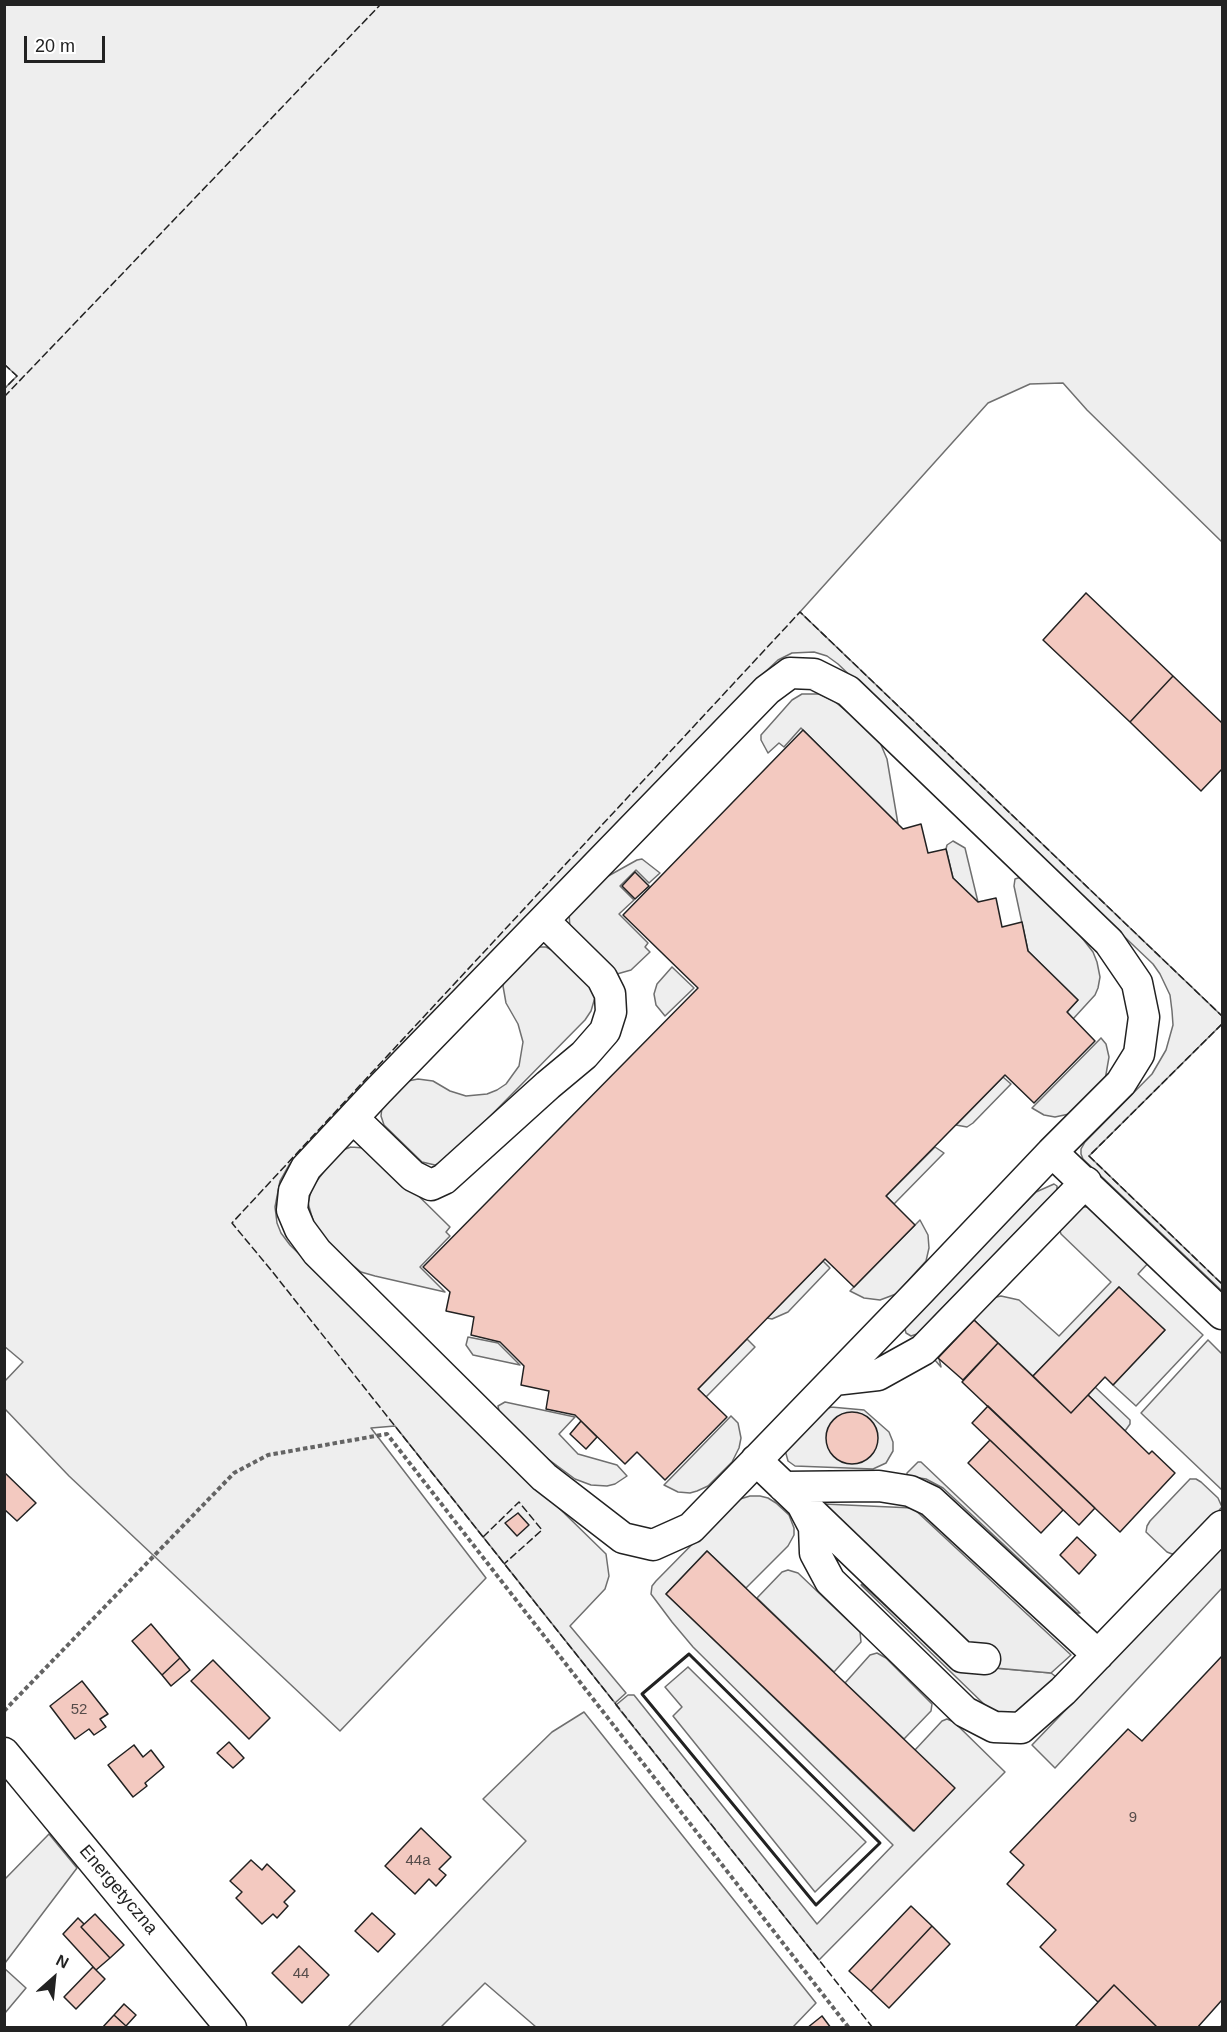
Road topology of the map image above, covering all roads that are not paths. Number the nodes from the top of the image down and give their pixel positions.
1 (544, 921) junction
2 (353, 1118) junction
3 (1052, 1152) junction
4 (1086, 1182) junction
5 (1222, 1314) edge
6 (834, 1380) junction
7 (756, 1460) junction
8 (793, 1496) junction
9 (1222, 1526) edge
10 (1098, 1655) junction
11 (985, 1659) dead end
12 (4, 1753) edge
13 (231, 2028) edge

1 - 2 street
1 - 2 street
1 - 3 street
2 - 7 street
3 - 4 street
3 - 6 street
4 - 5 street
4 - 6 street
6 - 7 street
7 - 8 street
8 - 10 street
8 - 10 street
8 - 11 street
9 - 10 street
12 - 13 street, Energetyczna

